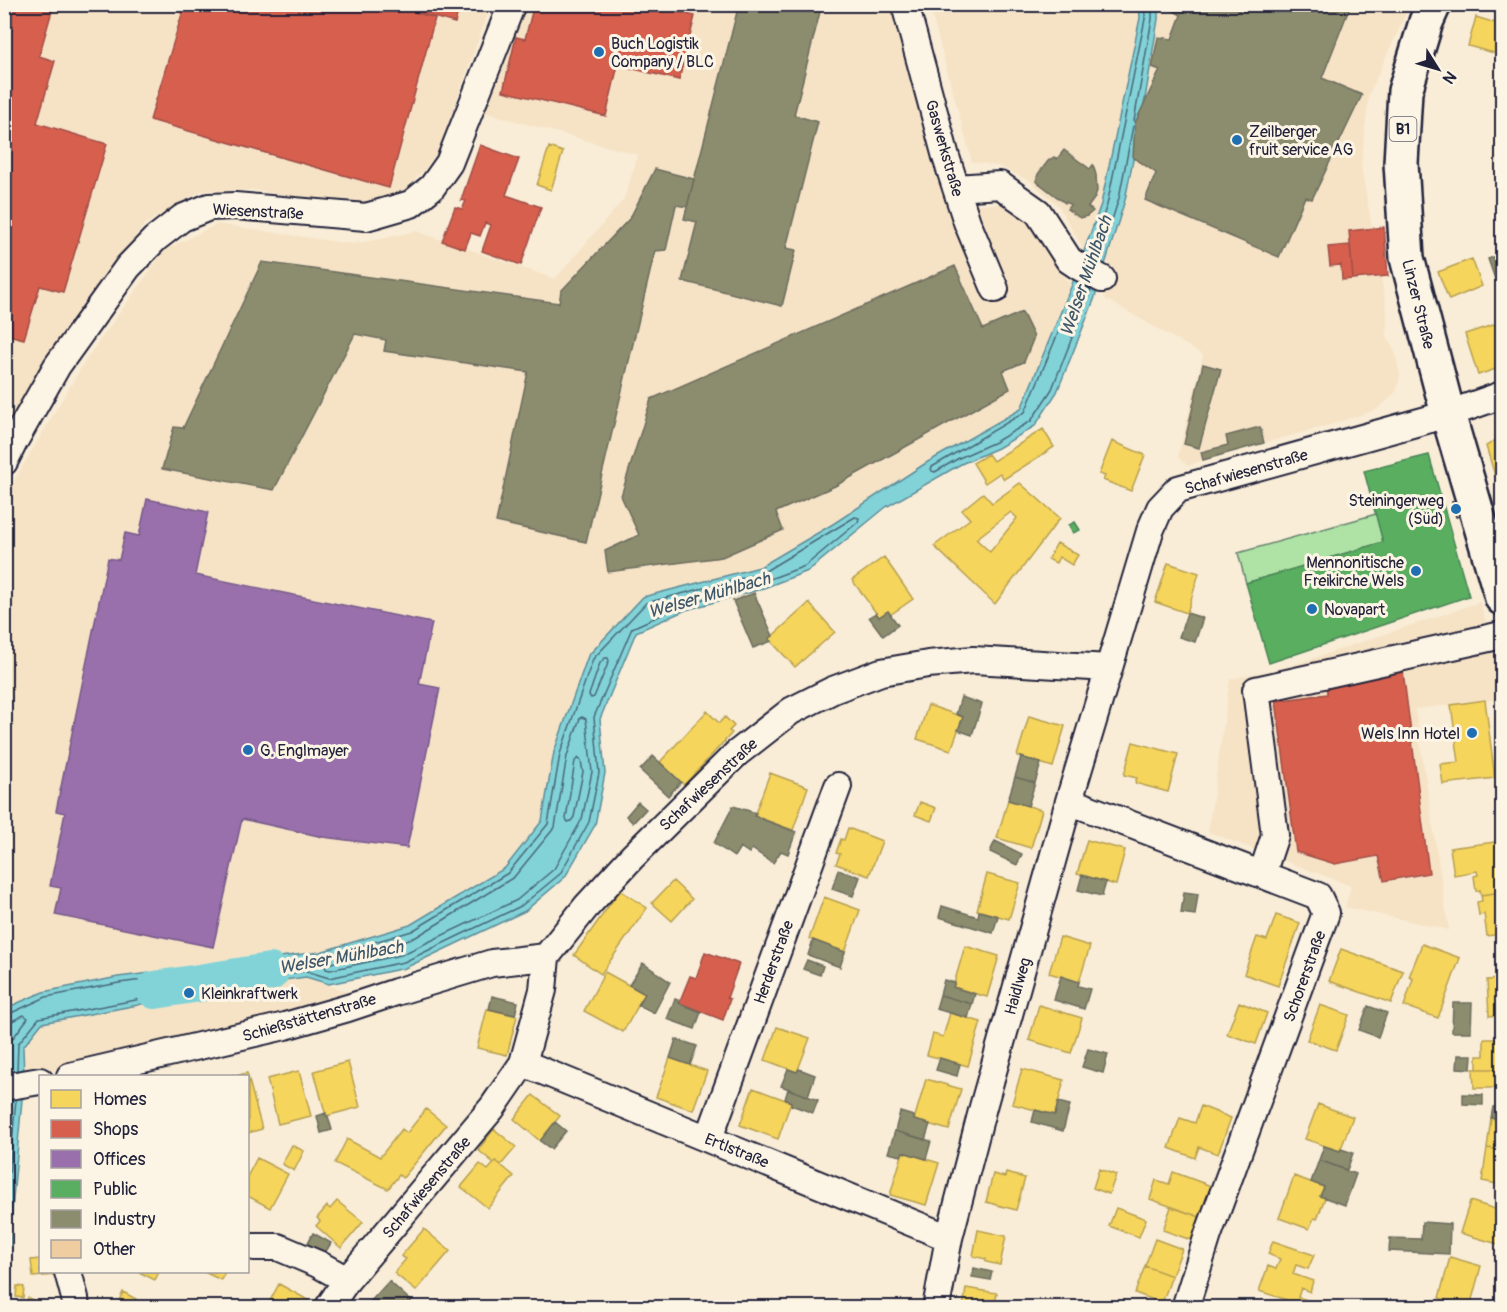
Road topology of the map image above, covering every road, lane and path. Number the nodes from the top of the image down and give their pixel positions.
1 (512, 4) edge
2 (906, 4) edge
3 (1434, 4) edge
4 (956, 188) junction
5 (1102, 279) dead end
6 (995, 289) dead end
7 (1503, 394) edge
8 (1448, 414) junction
9 (4, 462) edge
10 (1503, 598) edge
11 (1503, 635) edge
12 (1109, 668) junction
13 (838, 786) dead end
14 (1069, 801) junction
15 (1262, 874) junction
16 (546, 957) junction
17 (523, 1064) junction
18 (74, 1075) edge
19 (37, 1082) edge
20 (4, 1088) edge
21 (709, 1138) junction
22 (949, 1238) junction
23 (254, 1247) dead end
24 (68, 1273) edge
25 (347, 1280) junction
26 (76, 1308) edge
27 (328, 1308) edge
28 (936, 1308) edge
29 (1185, 1308) edge

1 - 9 street, Wiesenstraße
2 - 4 street, Gaswerkstraße
3 - 8 main road, Linzer Straße / B1
4 - 5 street
4 - 6 street, Gaswerkstraße
7 - 8 street, Schafwiesenstraße
8 - 10 main road, Linzer Straße / B1
8 - 12 street, Schafwiesenstraße
11 - 15 street
12 - 14 street, Haidlweg
12 - 16 street, Schafwiesenstraße
13 - 21 street, Herderstraße
14 - 15 street, Schorerstraße
14 - 22 street, Haidlweg
15 - 29 street, Schorerstraße
16 - 17 street, Schafwiesenstraße
16 - 18 street, Schießstättenstraße
17 - 21 street, Ertlstraße
17 - 25 street, Schafwiesenstraße
19 - 20 street
21 - 22 street, Ertlstraße
22 - 28 street, Haidlweg
23 - 25 street
24 - 26 street
25 - 27 street, Schafwiesenstraße

